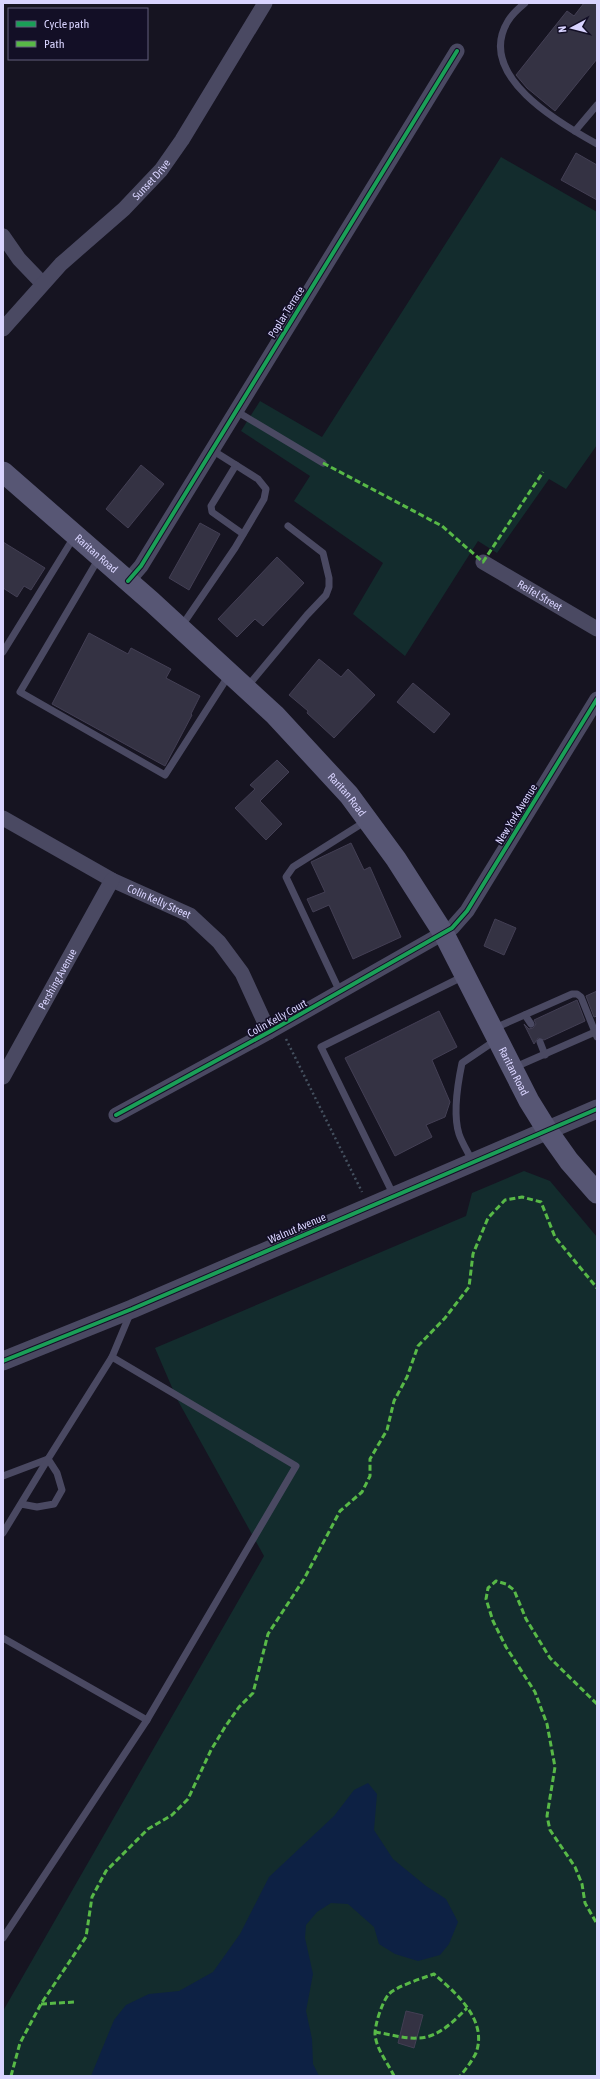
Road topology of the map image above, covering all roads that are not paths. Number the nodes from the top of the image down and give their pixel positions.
1 (265, 3) edge
2 (525, 3) edge
3 (457, 51) dead end
4 (597, 105) edge
5 (575, 131) junction
6 (597, 144) edge
7 (3, 236) edge
8 (42, 283) junction
9 (3, 329) edge
10 (236, 411) junction
11 (212, 450) junction
12 (324, 463) dead end
13 (236, 465) junction
14 (5, 478) edge
15 (288, 526) dead end
16 (243, 534) junction
17 (75, 535) junction
18 (100, 556) junction
19 (483, 562) dead end
20 (128, 581) junction
21 (180, 628) junction
22 (597, 629) edge
23 (3, 652) edge
24 (230, 674) junction
25 (245, 688) junction
26 (597, 699) edge
27 (3, 818) edge
28 (369, 820) junction
29 (112, 880) junction
30 (444, 934) junction
31 (465, 975) junction
32 (340, 992) junction
33 (526, 1015) junction
34 (531, 1024) dead end
35 (274, 1030) junction
36 (495, 1034) junction
37 (596, 1035) edge
38 (540, 1042) dead end
39 (545, 1054) junction
40 (513, 1068) junction
41 (3, 1077) edge
42 (597, 1108) edge
43 (116, 1115) dead end
44 (547, 1130) junction
45 (473, 1162) junction
46 (597, 1193) edge
47 (394, 1196) junction
48 (132, 1309) junction
49 (112, 1357) junction
50 (3, 1361) edge
51 (48, 1459) junction
52 (3, 1476) edge
53 (21, 1504) junction
54 (3, 1534) edge
55 (3, 1638) edge
56 (147, 1720) junction
57 (3, 1938) edge

1 - 8 street, Sunset Drive
2 - 5 lane
3 - 10 street, Poplar Terrace
4 - 5 lane
5 - 6 lane
7 - 8 street
8 - 9 street, Sunset Drive
10 - 11 street, Poplar Terrace
10 - 12 lane
11 - 13 lane
11 - 20 street, Poplar Terrace
13 - 16 lane
13 - 16 lane
14 - 17 main road, Raritan Road
15 - 25 lane
16 - 21 lane
17 - 18 main road, Raritan Road
17 - 23 lane
18 - 20 main road, Raritan Road
18 - 24 lane
19 - 22 street, Reifel Street
20 - 21 main road, Raritan Road
21 - 24 main road, Raritan Road
24 - 25 main road, Raritan Road
25 - 28 main road, Raritan Road
26 - 30 street, New York Avenue
27 - 29 street, Colin Kelly Street
28 - 30 main road, Raritan Road
28 - 32 lane
29 - 35 street, Colin Kelly Street
29 - 41 street, Pershing Avenue
30 - 31 main road, Raritan Road
30 - 32 street, Colin Kelly Court
31 - 36 main road, Raritan Road
31 - 47 lane
32 - 35 street, Colin Kelly Court
33 - 34 lane
33 - 36 lane
33 - 37 lane
35 - 43 street, Colin Kelly Court
36 - 40 main road, Raritan Road
36 - 45 lane
37 - 39 lane
38 - 39 lane
39 - 40 lane
40 - 44 main road, Raritan Road
42 - 44 street, Walnut Avenue
44 - 45 street, Walnut Avenue
44 - 46 main road, Raritan Road
45 - 47 street, Walnut Avenue
47 - 48 street, Walnut Avenue
48 - 49 lane
48 - 50 street, Walnut Avenue
49 - 51 lane
49 - 56 lane
51 - 52 lane
51 - 53 lane
51 - 53 lane
53 - 54 lane
55 - 56 lane
56 - 57 lane

